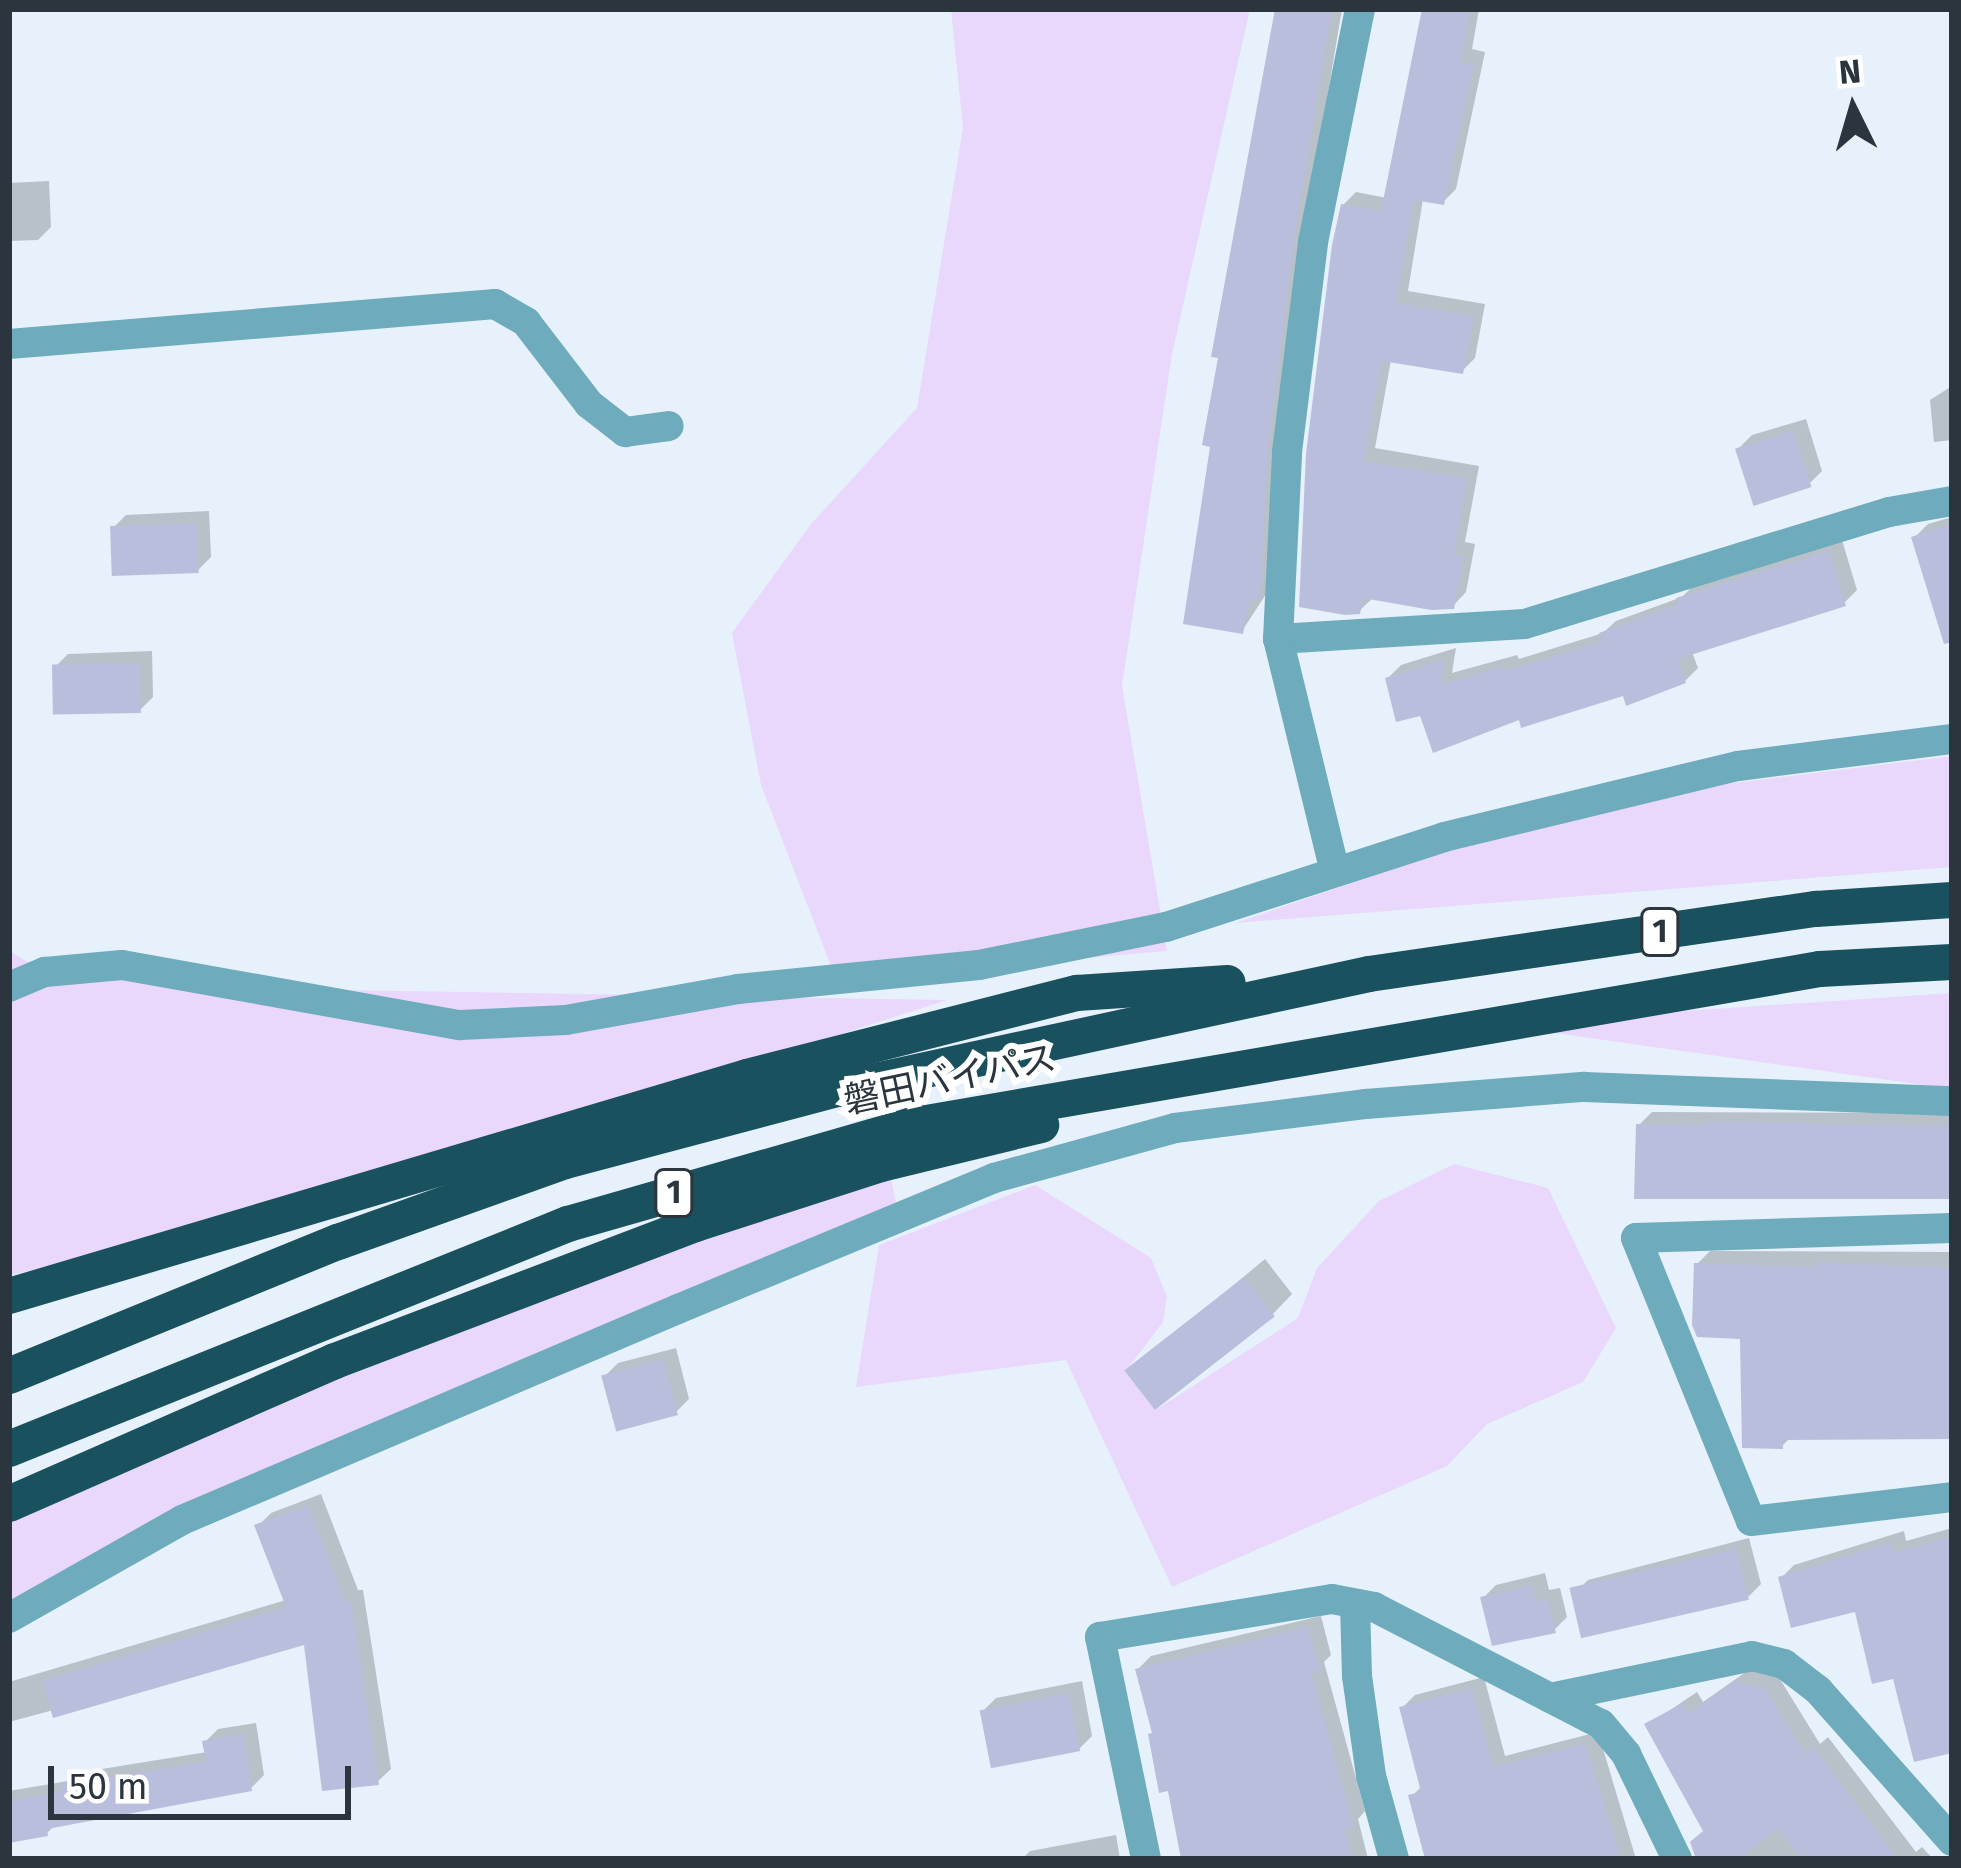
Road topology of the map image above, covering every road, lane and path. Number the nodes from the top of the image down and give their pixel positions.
1 (1360, 9) edge
2 (9, 344) edge
3 (670, 426) dead end
4 (1952, 500) edge
5 (1278, 639) junction
6 (1952, 740) edge
7 (1335, 872) junction
8 (1952, 900) edge
9 (1952, 962) edge
10 (1369, 974) junction
11 (9, 987) edge
12 (1371, 1043) junction
13 (1952, 1101) edge
14 (1952, 1228) edge
15 (9, 1296) edge
16 (9, 1376) edge
17 (9, 1449) edge
18 (1952, 1497) edge
19 (9, 1504) edge
20 (1355, 1604) junction
21 (9, 1618) edge
22 (1550, 1698) junction
23 (1952, 1841) edge
24 (1147, 1859) edge
25 (1394, 1859) edge
26 (1677, 1859) edge

1 - 5 street
2 - 3 street
4 - 5 street
5 - 7 street
6 - 7 street
7 - 11 street
8 - 10 highway, 磐田バイパス / 1
9 - 12 highway, 磐田バイパス / 1
10 - 15 highway
10 - 16 highway, 磐田バイパス / 1
12 - 17 highway, 磐田バイパス / 1
12 - 19 highway
13 - 21 street
14 - 18 street
20 - 22 street
20 - 24 street
20 - 25 street
22 - 23 street
22 - 26 street

